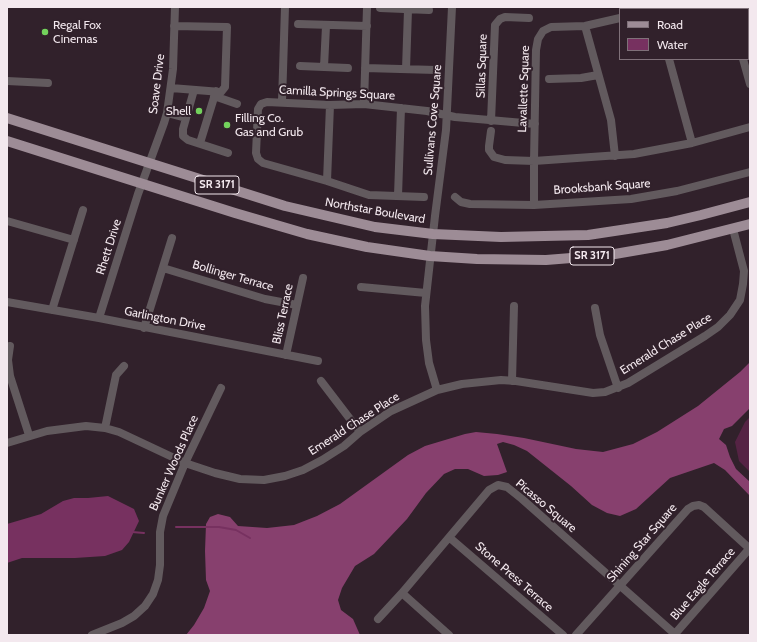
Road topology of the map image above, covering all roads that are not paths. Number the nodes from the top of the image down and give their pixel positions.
1 (175, 7) edge
2 (285, 7) edge
3 (367, 7) edge
4 (452, 7) edge
5 (380, 8) dead end
6 (408, 10) junction
7 (429, 10) dead end
8 (529, 18) dead end
9 (619, 18) edge
10 (298, 24) dead end
11 (174, 26) junction
12 (326, 26) junction
13 (367, 26) junction
14 (585, 26) junction
15 (669, 60) edge
16 (743, 60) edge
17 (300, 66) dead end
18 (324, 67) junction
19 (348, 68) dead end
20 (366, 68) junction
21 (406, 69) junction
22 (436, 70) dead end
23 (598, 75) junction
24 (549, 79) dead end
25 (7, 81) edge
26 (48, 83) dead end
27 (750, 84) edge
28 (172, 88) junction
29 (194, 90) junction
30 (215, 94) junction
31 (282, 102) junction
32 (237, 104) dead end
33 (364, 104) junction
34 (330, 105) junction
35 (401, 108) junction
36 (167, 113) junction
37 (447, 115) junction
38 (7, 118) edge
39 (186, 118) junction
40 (491, 121) junction
41 (535, 124) junction
42 (750, 127) edge
43 (491, 131) dead end
44 (7, 142) edge
45 (200, 143) junction
46 (692, 143) junction
47 (228, 153) dead end
48 (615, 156) junction
49 (534, 160) junction
50 (150, 163) junction
51 (750, 172) edge
52 (327, 181) junction
53 (142, 184) junction
54 (398, 196) junction
55 (424, 197) dead end
56 (455, 197) dead end
57 (750, 202) edge
58 (534, 204) junction
59 (83, 210) dead end
60 (7, 221) edge
61 (750, 224) edge
62 (734, 229) junction
63 (433, 234) junction
64 (172, 238) dead end
65 (74, 240) junction
66 (430, 256) junction
67 (163, 268) junction
68 (303, 278) dead end
69 (361, 287) dead end
70 (426, 293) junction
71 (7, 302) edge
72 (297, 306) junction
73 (514, 306) dead end
74 (595, 308) dead end
75 (52, 310) junction
76 (98, 318) junction
77 (144, 328) junction
78 (10, 346) dead end
79 (286, 355) junction
80 (318, 361) dead end
81 (124, 366) dead end
82 (321, 381) dead end
83 (512, 381) junction
84 (221, 388) dead end
85 (618, 388) junction
86 (437, 390) junction
87 (105, 428) junction
88 (360, 432) junction
89 (29, 435) junction
90 (7, 443) edge
91 (185, 463) junction
92 (450, 538) junction
93 (750, 548) edge
94 (620, 586) junction
95 (402, 593) junction
96 (378, 619) dead end
97 (92, 635) edge
98 (449, 635) edge
99 (563, 635) edge
100 (576, 635) edge
101 (675, 635) edge

1 - 11 street, Soave Drive
2 - 31 street
3 - 13 street
4 - 37 street, Sullivans Cove Square
5 - 6 street
6 - 7 street
6 - 21 street
8 - 40 street, Sillas Square
9 - 14 street, Lavallette Square
10 - 12 street
11 - 28 street, Soave Drive
11 - 30 street
12 - 13 street
12 - 18 street
13 - 20 street
14 - 23 street
14 - 41 street, Lavallette Square
15 - 46 street
16 - 27 street
17 - 18 street
18 - 19 street
20 - 21 street
20 - 33 street
21 - 22 street
23 - 24 street
23 - 48 street
25 - 26 street
28 - 29 street
28 - 36 street, Soave Drive
29 - 30 street
29 - 39 street
30 - 32 street
30 - 45 street
31 - 34 street, Camilla Springs Square
31 - 52 street, Camilla Springs Square
33 - 34 street, Camilla Springs Square
33 - 35 street, Camilla Springs Square
34 - 52 street
35 - 37 street, Camilla Springs Square
35 - 54 street
36 - 39 street
36 - 50 street, Soave Drive
37 - 40 street, Camilla Springs Square
37 - 63 street, Sullivans Cove Square
38 - 50 main road, Northstar Boulevard / SR 3171
39 - 45 street
40 - 41 street, Camilla Springs Square
41 - 49 street, Lavallette Square
42 - 46 street
43 - 49 street
44 - 53 main road, SR 3171
45 - 47 street
46 - 48 street
48 - 49 street
49 - 58 street, Lavallette Square
50 - 53 street, Soave Drive
50 - 63 main road, Northstar Boulevard / SR 3171
51 - 58 street, Brooksbank Square
52 - 54 street, Camilla Springs Square
53 - 66 main road, SR 3171
53 - 76 street, Rhett Drive
54 - 55 street, Camilla Springs Square
56 - 58 street, Brooksbank Square
57 - 63 main road, Northstar Boulevard / SR 3171
59 - 65 street
60 - 65 street
61 - 62 main road, SR 3171
62 - 66 main road, SR 3171
62 - 85 street, Emerald Chase Place
63 - 66 street, Sullivans Cove Square
64 - 67 street
65 - 75 street
66 - 70 street, Sullivans Cove Square
67 - 72 street, Bollinger Terrace
67 - 77 street
68 - 72 street, Bliss Terrace
69 - 70 street
70 - 86 street, Sullivans Cove Square
71 - 75 street, Garlington Drive
72 - 79 street, Bliss Terrace
73 - 83 street
74 - 85 street
75 - 76 street, Garlington Drive
76 - 77 street, Garlington Drive
77 - 79 street, Garlington Drive
78 - 89 street
79 - 80 street, Garlington Drive
81 - 87 street
82 - 88 street
83 - 85 street, Emerald Chase Place
83 - 86 street, Emerald Chase Place
84 - 91 street, Bunker Woods Place
86 - 88 street, Emerald Chase Place
87 - 89 street, Emerald Chase Place
87 - 91 street, Emerald Chase Place
88 - 91 street, Emerald Chase Place
89 - 90 street, Emerald Chase Place
91 - 97 street, Bunker Woods Place
92 - 94 street, Picasso Square
92 - 95 street, Picasso Square
92 - 99 street, Stone Press Terrace
93 - 94 street, Shining Star Square
93 - 101 street, Blue Eagle Terrace
94 - 100 street, Shining Star Square
94 - 101 street, Picasso Square
95 - 96 street, Picasso Square
95 - 98 street

